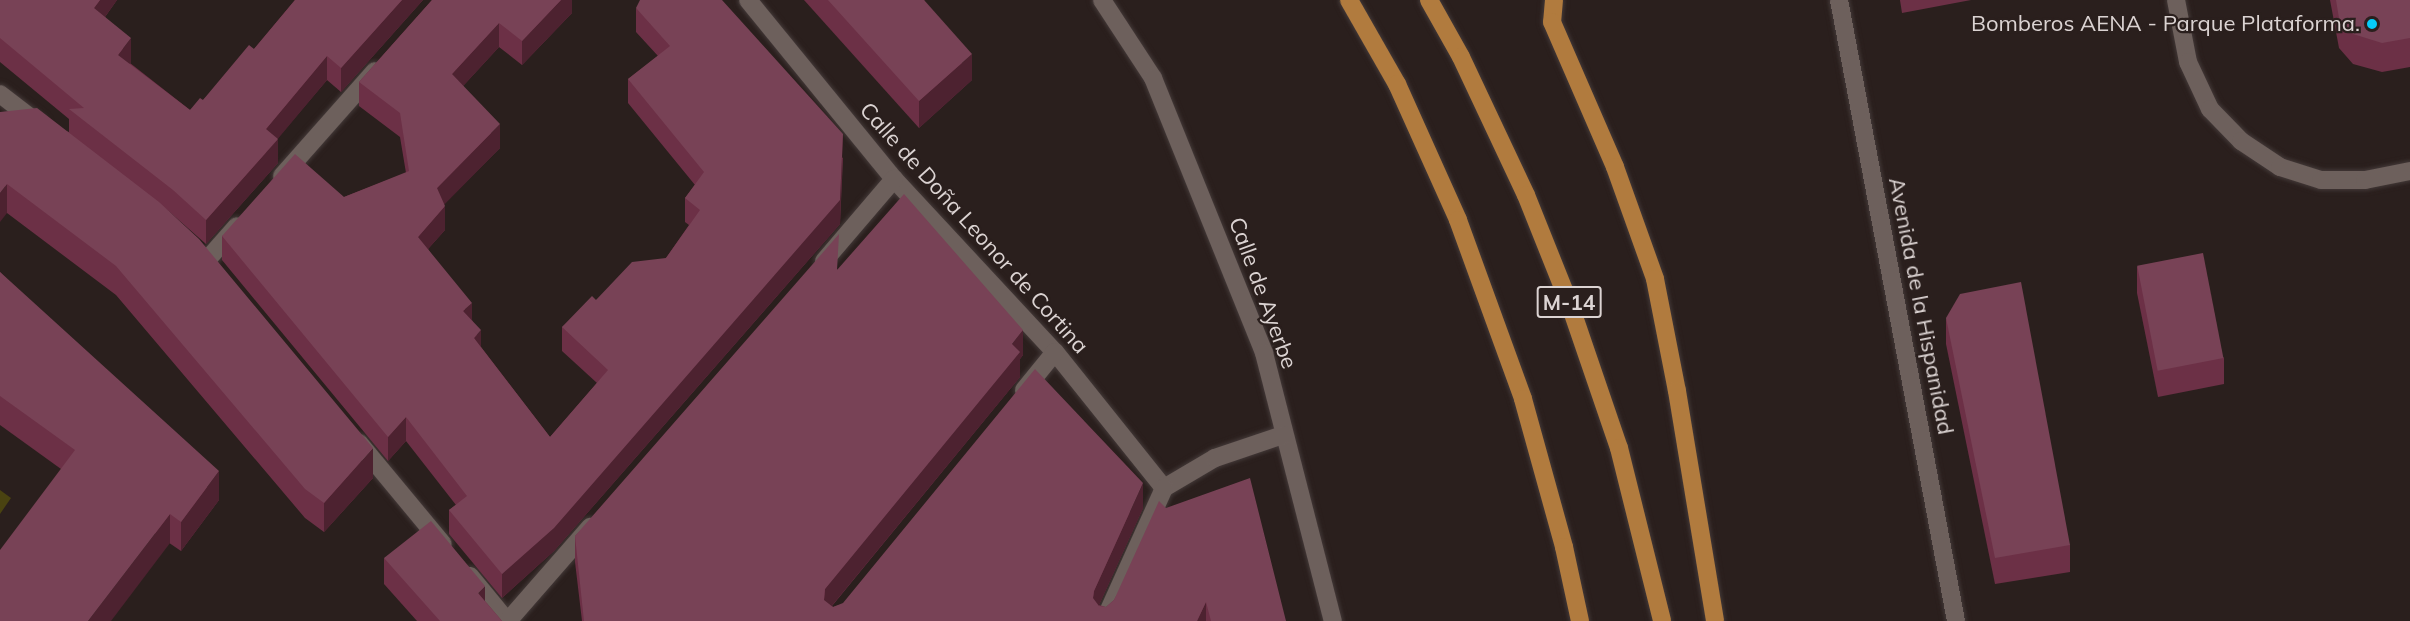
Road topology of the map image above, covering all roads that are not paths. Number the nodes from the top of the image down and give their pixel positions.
1 (748, 0) edge
2 (1102, 0) edge
3 (1349, 0) edge
4 (1429, 0) edge
5 (1554, 0) edge
6 (1839, 0) edge
7 (2176, 0) edge
8 (384, 61) edge
9 (0, 94) edge
10 (55, 137) edge
11 (2410, 171) edge
12 (894, 179) junction
13 (268, 190) edge
14 (246, 216) edge
15 (190, 245) edge
16 (207, 260) junction
17 (813, 273) edge
18 (222, 278) edge
19 (1055, 352) junction
20 (1012, 404) edge
21 (349, 432) edge
22 (1283, 435) junction
23 (1164, 488) junction
24 (604, 512) edge
25 (508, 621) edge
26 (1104, 621) edge
27 (1333, 621) edge
28 (1580, 621) edge
29 (1662, 621) edge
30 (1714, 621) edge
31 (1956, 621) edge

1 - 12 street, Calle de Doña Leonor de Cortina
2 - 22 street, Calle de Ayerbe
3 - 28 highway
4 - 29 highway, M-14
5 - 30 highway
6 - 31 street, Avenida de la Hispanidad
7 - 11 street
8 - 13 street
9 - 10 street
12 - 17 street
12 - 19 street, Calle de Doña Leonor de Cortina
14 - 16 street
15 - 16 street
16 - 18 street
19 - 20 street
19 - 23 street, Calle de Doña Leonor de Cortina
21 - 25 street
22 - 23 street
22 - 27 street, Calle de Ayerbe
23 - 26 street
24 - 25 street

